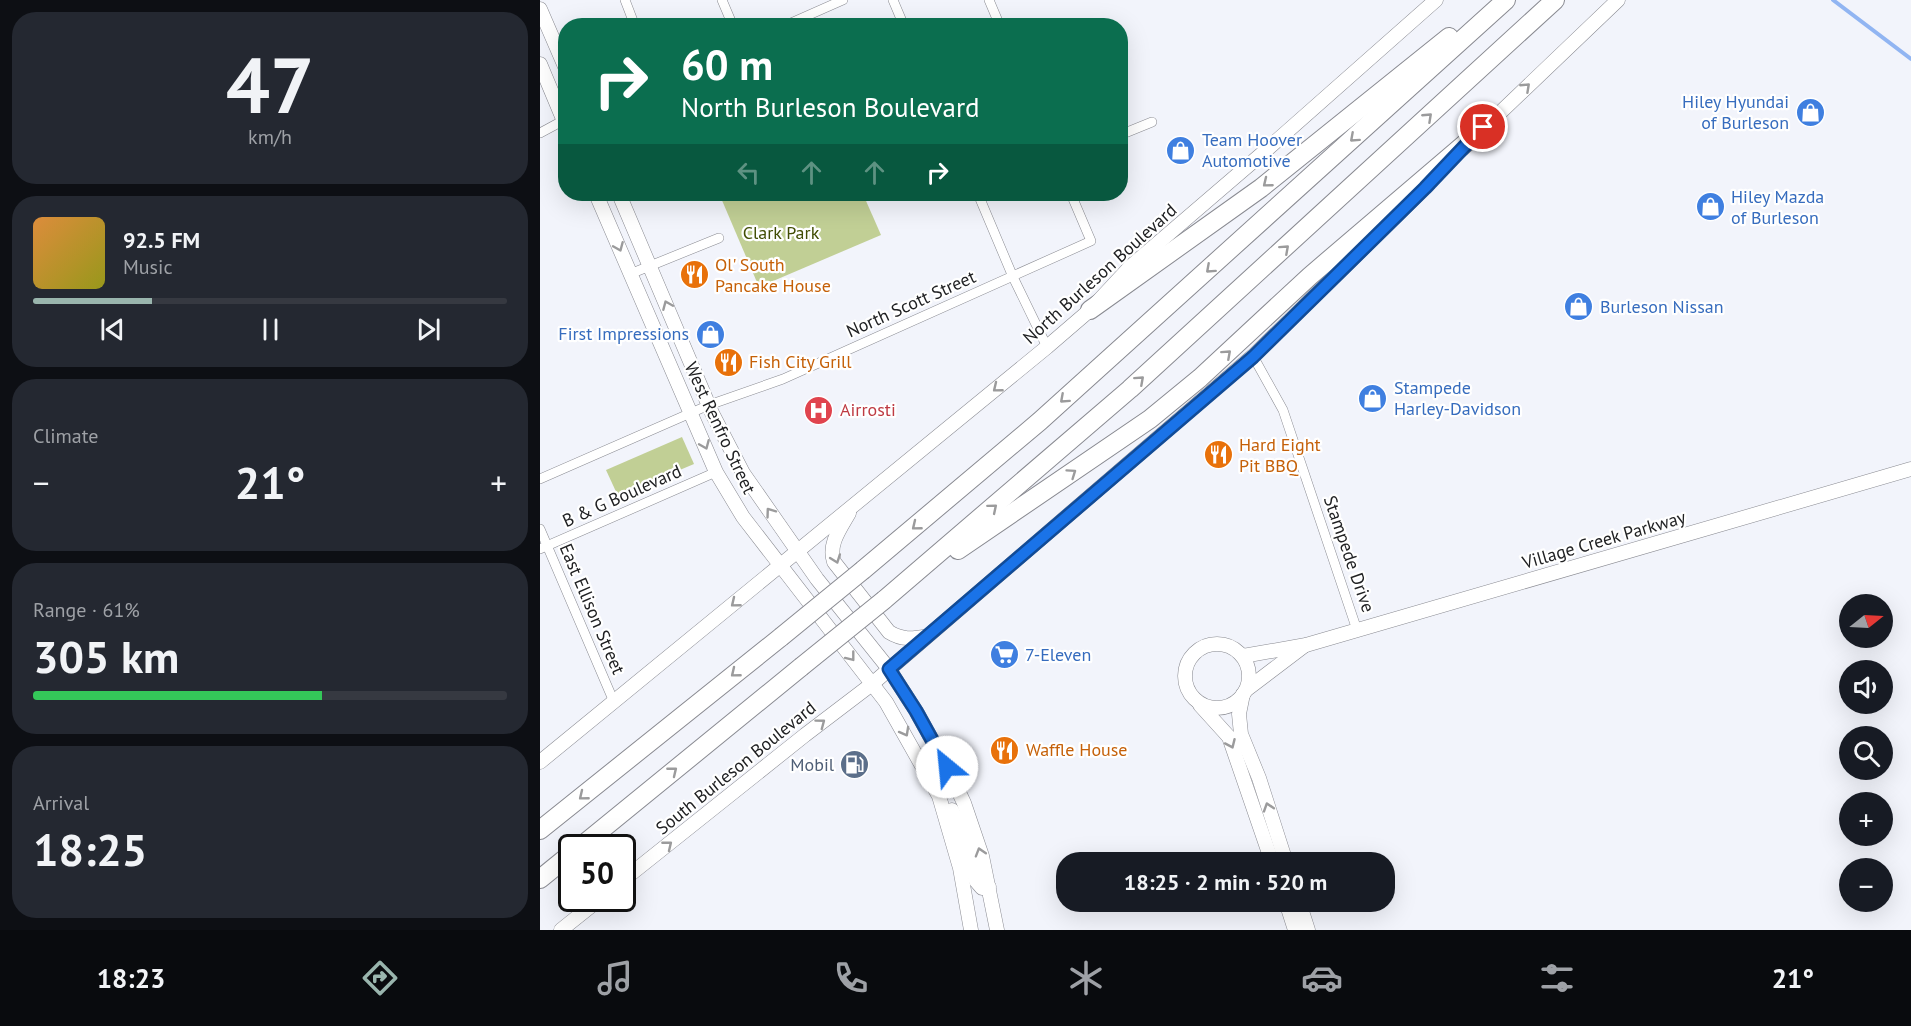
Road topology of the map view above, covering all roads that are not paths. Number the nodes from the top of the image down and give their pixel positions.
1 (625, 0) edge
2 (722, 0) edge
3 (843, 0) edge
4 (893, 0) edge
5 (989, 0) edge
6 (1436, 0) edge
7 (1492, 0) edge
8 (1506, 0) edge
9 (1555, 0) edge
10 (1618, 0) edge
11 (540, 9) edge
12 (633, 18) edge
13 (730, 18) edge
14 (802, 18) edge
15 (901, 18) edge
16 (997, 18) edge
17 (558, 51) edge
18 (540, 64) edge
19 (558, 106) edge
20 (1152, 122) dead end
21 (558, 125) edge
22 (1128, 132) edge
23 (540, 133) edge
24 (1468, 141) junction
25 (599, 201) edge
26 (622, 201) edge
27 (981, 201) edge
28 (1074, 201) edge
29 (718, 238) dead end
30 (650, 265) junction
31 (630, 274) junction
32 (1013, 276) junction
33 (1090, 310) junction
34 (1047, 347) junction
35 (1253, 357) junction
36 (709, 405) junction
37 (691, 413) junction
38 (1911, 469) edge
39 (716, 472) junction
40 (540, 479) edge
41 (852, 506) junction
42 (540, 530) edge
43 (544, 548) edge
44 (798, 551) junction
45 (780, 566) junction
46 (884, 600) junction
47 (1357, 630) junction
48 (927, 636) junction
49 (1306, 645) junction
50 (1243, 656) junction
51 (889, 669) junction
52 (872, 684) junction
53 (1244, 692) junction
54 (1194, 699) junction
55 (614, 702) junction
56 (540, 762) edge
57 (939, 796) junction
58 (540, 831) edge
59 (596, 834) edge
60 (1269, 852) edge
61 (1283, 852) edge
62 (558, 865) edge
63 (636, 870) edge
64 (540, 879) edge
65 (989, 887) junction
66 (584, 912) edge
67 (1289, 912) edge
68 (1302, 912) edge
69 (561, 930) edge
70 (971, 930) edge
71 (997, 930) edge
72 (1295, 930) edge
73 (1308, 930) edge

1 - 12 street
2 - 13 street
3 - 14 street
4 - 15 street
5 - 16 street
6 - 33 main road, North Burleson Boulevard
7 -> 33 highway
8 -> 58 highway, bridge
46 -> 9 highway
24 -> 10 main road
11 - 17 main road
18 - 19 main road
20 - 22 street
21 - 23 street
24 - 35 main road
46 -> 24 highway
25 -> 31 main road, West Renfro Street
26 - 30 main road
27 - 32 street
28 - 32 street, North Scott Street
29 - 30 street
30 - 31 street
36 -> 30 main road
31 - 37 main road, West Renfro Street
32 - 34 street
32 - 36 street, North Scott Street
33 - 34 main road, North Burleson Boulevard
34 -> 41 main road, North Burleson Boulevard
35 - 47 street, Stampede Drive
35 - 48 main road
36 - 37 street, North Scott Street
44 -> 36 main road
37 -> 39 main road, West Renfro Street
37 - 40 street, North Scott Street
38 - 47 main road, Village Creek Parkway
39 - 43 street, B & G Boulevard
39 - 45 main road, West Renfro Street
41 - 44 main road, North Burleson Boulevard
41 -> 48 main road
42 - 43 street, East Ellison Street
43 - 55 street, East Ellison Street
44 - 45 main road, North Burleson Boulevard
44 - 51 main road
45 -> 52 main road, West Renfro Street
45 -> 55 main road
59 -> 46 highway, bridge
47 - 49 main road, Village Creek Parkway
48 - 51 main road
49 - 50 main road, Village Creek Parkway
49 - 53 main road, Village Creek Parkway
50 - 53 main road
50 - 54 main road
51 - 52 main road
65 -> 51 main road
52 -> 57 main road, West Renfro Street
63 -> 52 main road, South Burleson Boulevard
53 - 54 main road, Village Creek Parkway
61 -> 53 main road
54 -> 60 main road
55 - 56 main road
57 - 65 main road
57 - 70 main road
62 - 64 highway
65 - 71 main road
66 - 69 main road
67 - 72 main road
68 - 73 main road

